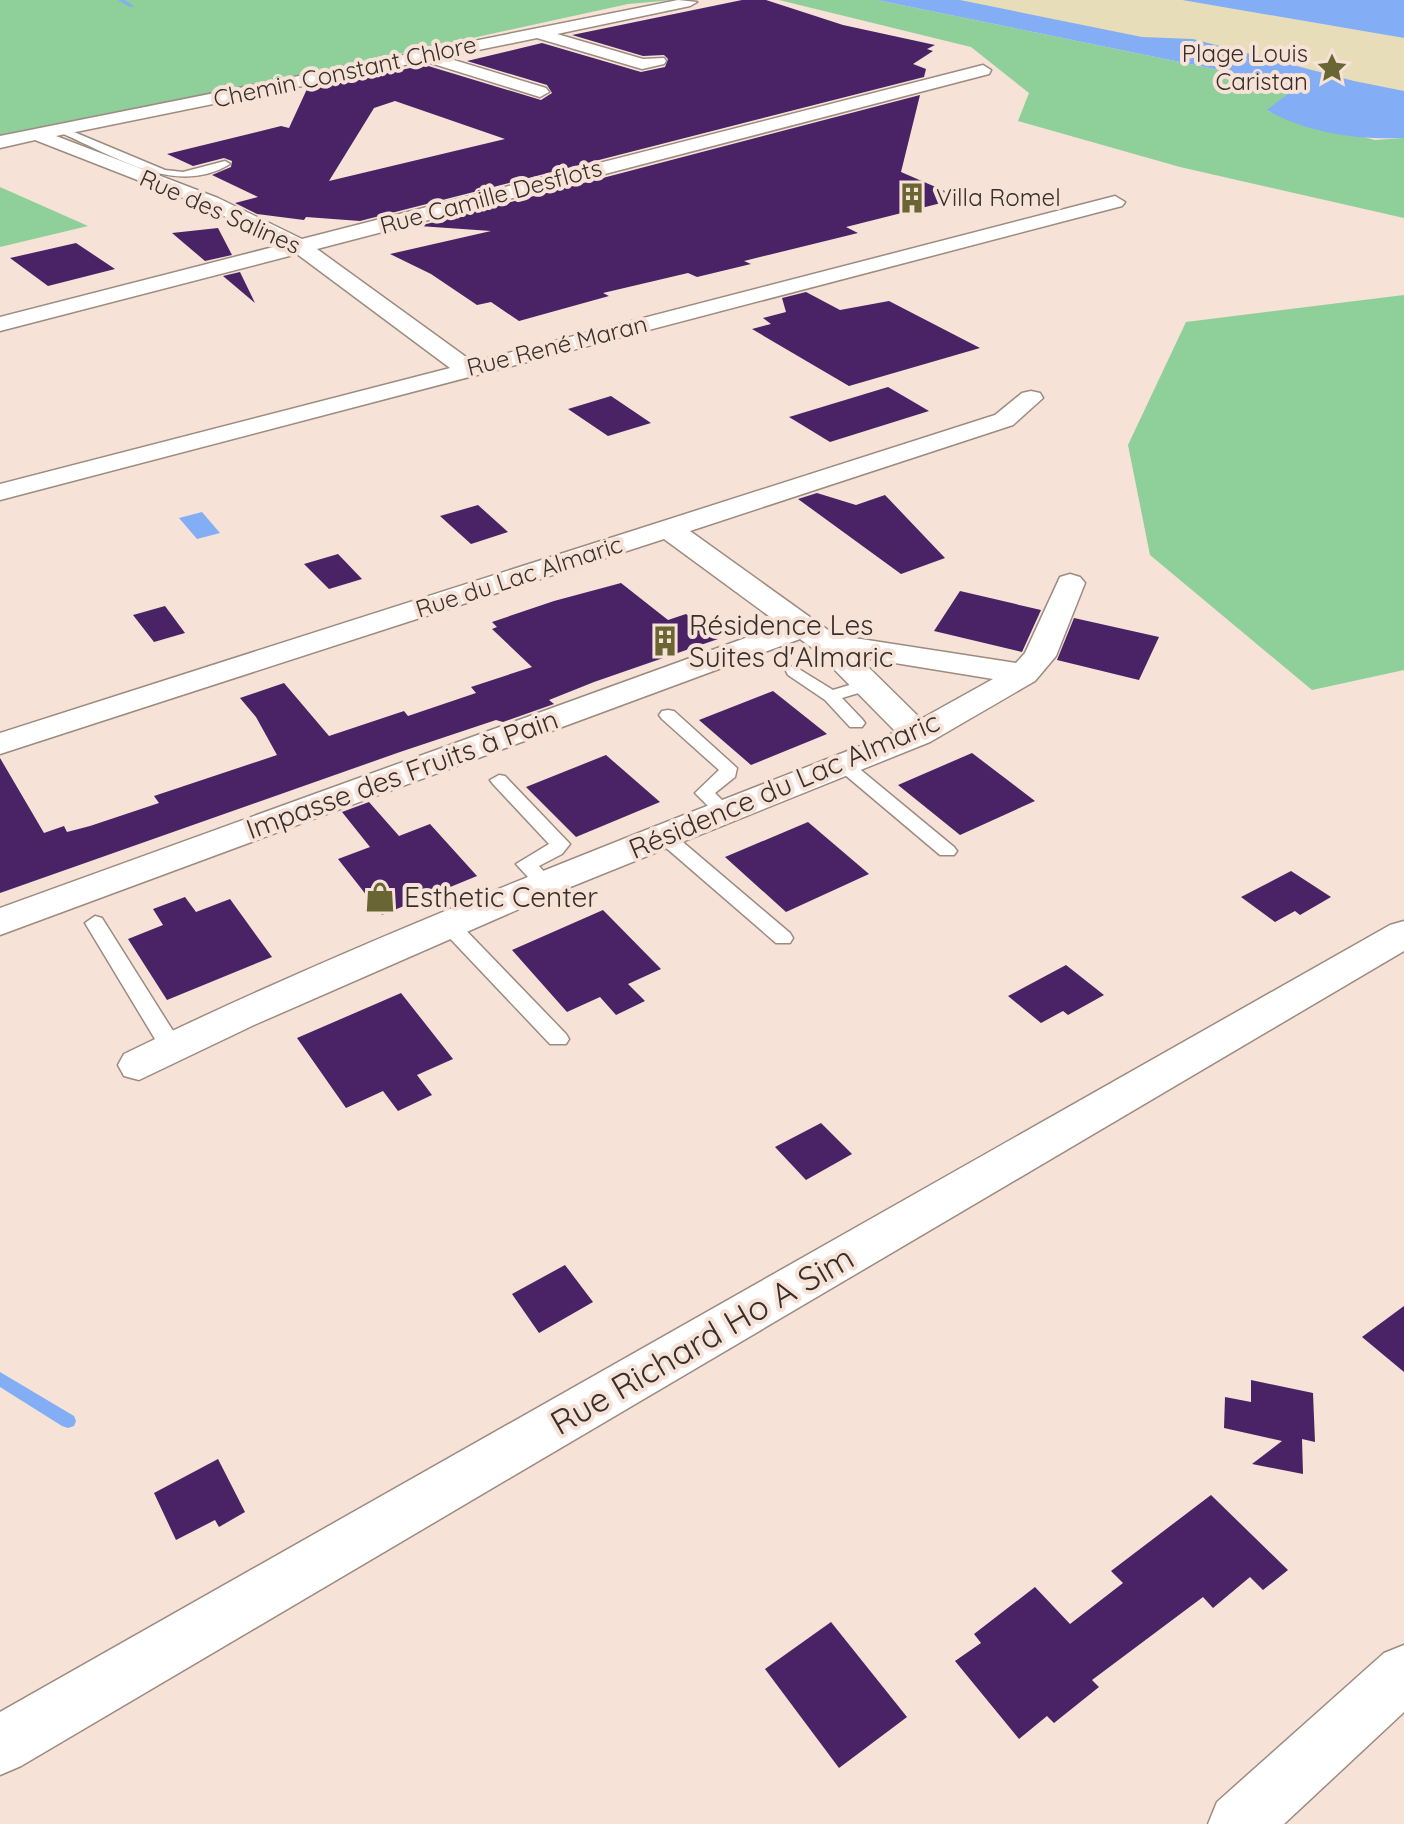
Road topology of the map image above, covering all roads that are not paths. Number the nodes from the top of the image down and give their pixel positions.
1 (690, 2) dead end
2 (533, 32) junction
3 (423, 55) junction
4 (658, 61) dead end
5 (983, 70) dead end
6 (540, 92) dead end
7 (62, 130) junction
8 (36, 135) junction
9 (0, 142) edge
10 (225, 164) dead end
11 (1115, 202) dead end
12 (301, 247) junction
13 (0, 324) edge
14 (467, 369) junction
15 (1031, 398) dead end
16 (0, 492) edge
17 (669, 529) junction
18 (1070, 583) dead end
19 (814, 635) junction
20 (794, 671) dead end
21 (1024, 674) junction
22 (869, 684) junction
23 (831, 696) junction
24 (668, 715) dead end
25 (856, 723) dead end
26 (918, 735) junction
27 (0, 744) edge
28 (844, 765) junction
29 (499, 780) dead end
30 (725, 812) junction
31 (664, 836) junction
32 (947, 851) dead end
33 (545, 884) junction
34 (0, 922) edge
35 (95, 923) dead end
36 (449, 925) junction
37 (1404, 934) edge
38 (783, 938) dead end
39 (558, 1039) dead end
40 (172, 1048) junction
41 (139, 1065) dead end
42 (1404, 1673) edge
43 (0, 1745) edge
44 (1239, 1824) edge

1 - 2 street, Chemin Constant Chlore
2 - 3 street, Chemin Constant Chlore
2 - 4 street
3 - 6 street
3 - 7 street, Chemin Constant Chlore
5 - 12 street, Rue Camille Desflots
7 - 8 street, Chemin Constant Chlore
7 - 10 lane
8 - 9 street, Chemin Constant Chlore
8 - 12 street, Rue des Salines
11 - 14 street, Rue René Maran
12 - 13 street, Rue Camille Desflots
12 - 14 street, Rue des Salines
14 - 16 street, Rue René Maran
15 - 17 street, Rue du Lac Almaric
17 - 19 street
17 - 27 street, Rue du Lac Almaric
18 - 21 street, Résidence du Lac Almaric
19 - 21 street
19 - 22 street
19 - 34 street, Impasse des Fruits à Pain
20 - 23 lane
21 - 26 street, Résidence du Lac Almaric
22 - 23 lane
22 - 26 street
23 - 25 lane
24 - 30 lane
26 - 28 street, Résidence du Lac Almaric
28 - 30 street, Résidence du Lac Almaric
28 - 32 lane
29 - 33 lane
30 - 31 street, Résidence du Lac Almaric
31 - 33 street, Résidence du Lac Almaric
31 - 38 lane
33 - 36 street, Résidence du Lac Almaric
35 - 40 lane
36 - 39 lane
36 - 40 street, Résidence du Lac Almaric
37 - 43 street, Rue Richard Ho A Sim
40 - 41 street, Résidence du Lac Almaric
42 - 44 street

